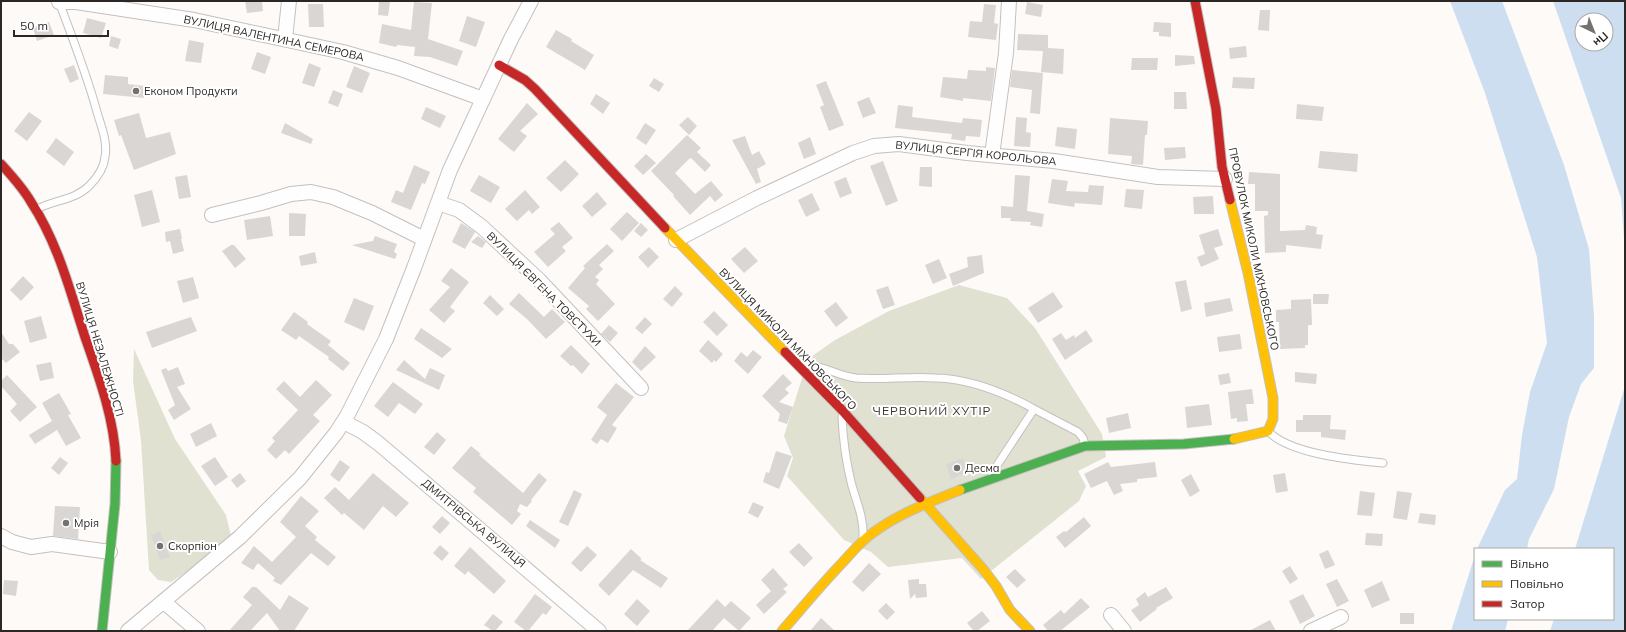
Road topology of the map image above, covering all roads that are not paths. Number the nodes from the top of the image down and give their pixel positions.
1 (290, 1) edge
2 (531, 1) edge
3 (1009, 1) edge
4 (1195, 1) edge
5 (59, 2) edge
6 (285, 39) junction
7 (499, 65) junction
8 (483, 99) junction
9 (992, 155) junction
10 (1, 164) edge
11 (1225, 179) junction
12 (438, 203) junction
13 (37, 209) junction
14 (212, 215) dead end
15 (424, 239) junction
16 (676, 240) junction
17 (797, 364) junction
18 (641, 388) dead end
19 (841, 409) junction
20 (1034, 410) junction
21 (344, 422) junction
22 (1268, 431) junction
23 (1085, 446) junction
24 (1382, 463) dead end
25 (989, 479) junction
26 (924, 504) junction
27 (1, 536) edge
28 (862, 542) junction
29 (110, 552) junction
30 (164, 602) junction
31 (1112, 615) dead end
32 (1341, 617) dead end
33 (102, 631) edge
34 (128, 631) edge
35 (198, 631) edge
36 (599, 631) edge
37 (782, 631) edge
38 (1030, 631) edge
39 (1124, 631) edge
40 (1312, 631) edge

1 - 6 street
2 - 7 street
3 - 9 street
4 - 11 street, ПРОВУЛОК МИКОЛИ МІХНОВСЬКОГО
5 - 6 street, ВУЛИЦЯ ВАЛЕНТИНА СЕМЕРОВА
5 - 13 lane
6 - 8 street, ВУЛИЦЯ ВАЛЕНТИНА СЕМЕРОВА
7 - 8 street
7 - 16 street, ВУЛИЦЯ МИКОЛИ МІХНОВСЬКОГО
8 - 12 street
9 - 11 street, ВУЛИЦЯ СЕРГІЯ КОРОЛЬОВА
9 - 16 street, ВУЛИЦЯ СЕРГІЯ КОРОЛЬОВА
10 - 13 street, ВУЛИЦЯ НЕЗАЛЕЖНОСТІ
11 - 22 street, ПРОВУЛОК МИКОЛИ МІХНОВСЬКОГО
12 - 15 street
12 - 18 street, ВУЛИЦЯ ЄВГЕНА ТОВСТУХИ
13 - 29 street, ВУЛИЦЯ НЕЗАЛЕЖНОСТІ
14 - 15 street
15 - 21 street
16 - 17 street, ВУЛИЦЯ МИКОЛИ МІХНОВСЬКОГО
17 - 19 street, ВУЛИЦЯ МИКОЛИ МІХНОВСЬКОГО
17 - 20 lane
19 - 26 street, ВУЛИЦЯ МИКОЛИ МІХНОВСЬКОГО
19 - 28 lane
20 - 23 lane
20 - 25 lane
21 - 30 street
21 - 36 street, ДМИТРІВСЬКА ВУЛИЦЯ
22 - 23 street
22 - 24 lane
23 - 25 street
25 - 26 street
26 - 28 street
26 - 38 street, ВУЛИЦЯ МИКОЛИ МІХНОВСЬКОГО
27 - 29 street
28 - 37 street
29 - 33 street, ВУЛИЦЯ НЕЗАЛЕЖНОСТІ
30 - 34 street
30 - 35 street
31 - 39 street
32 - 40 street

